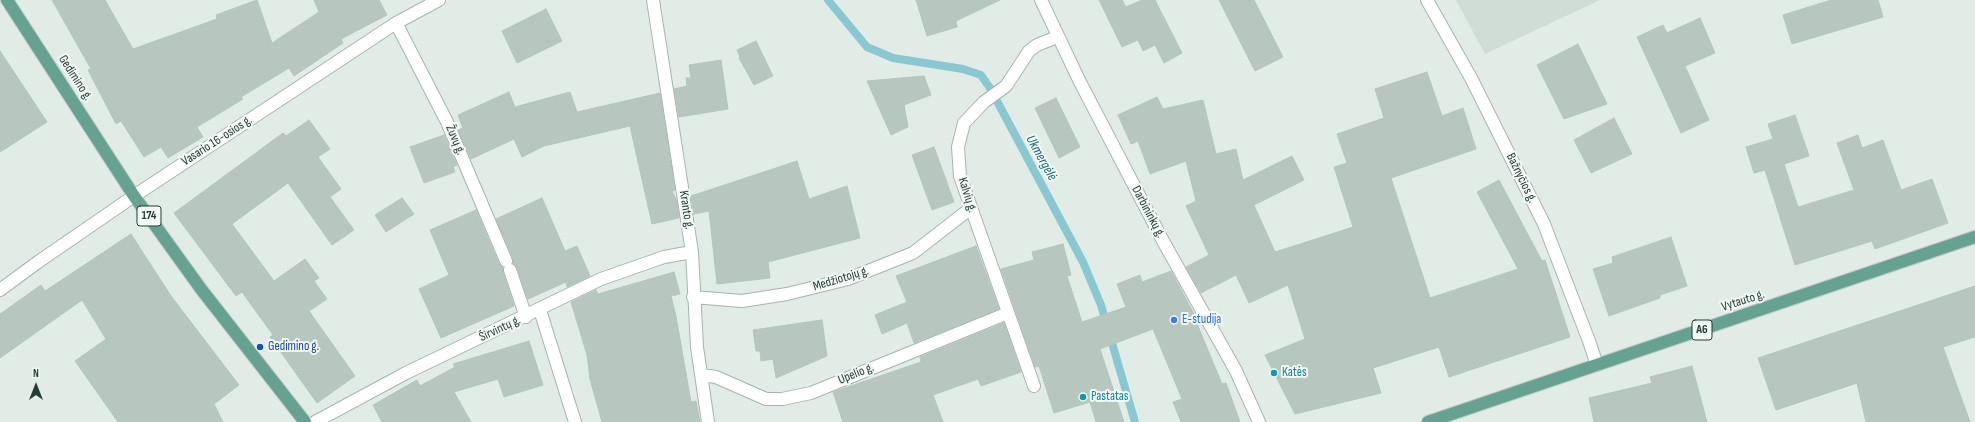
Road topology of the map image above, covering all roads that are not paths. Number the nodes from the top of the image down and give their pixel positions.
1 (6, 0) edge
2 (439, 0) edge
3 (653, 0) edge
4 (1041, 0) edge
5 (1427, 0) edge
6 (0, 3) edge
7 (396, 23) junction
8 (1057, 37) junction
9 (134, 196) junction
10 (971, 208) junction
11 (1975, 237) edge
12 (692, 252) junction
13 (0, 290) edge
14 (693, 297) junction
15 (540, 310) junction
16 (1008, 313) junction
17 (526, 317) junction
18 (1597, 365) junction
19 (702, 375) junction
20 (1034, 386) dead end
21 (305, 422) edge
22 (315, 422) edge
23 (575, 422) edge
24 (708, 422) edge
25 (1259, 422) edge
26 (1428, 422) edge

1 - 6 street
1 - 9 main road, Gedimino g. / 174
2 - 7 street, Vasario 16-osios g.
3 - 12 street, Kranto g.
4 - 8 street, Darbininkų g.
5 - 18 street, Bažnyčios g.
7 - 9 street, Vasario 16-osios g.
7 - 17 street, Žuvų g.
8 - 10 street, Kalvių g.
8 - 25 street, Darbininkų g.
9 - 13 street, Vasario 16-osios g.
9 - 21 main road, Gedimino g. / 174
10 - 14 street, Medžiotojų g.
10 - 16 street, Kalvių g.
11 - 18 main road, Vytauto g. / A6
12 - 14 street, Kranto g.
12 - 15 street, Širvintų g.
14 - 19 street, Kranto g.
15 - 17 street, Širvintų g.
15 - 23 street
16 - 19 street, Upelio g.
16 - 20 street, Kalvių g.
17 - 22 street, Širvintų g.
18 - 26 main road, Vytauto g. / A6
19 - 24 street, Kranto g.

